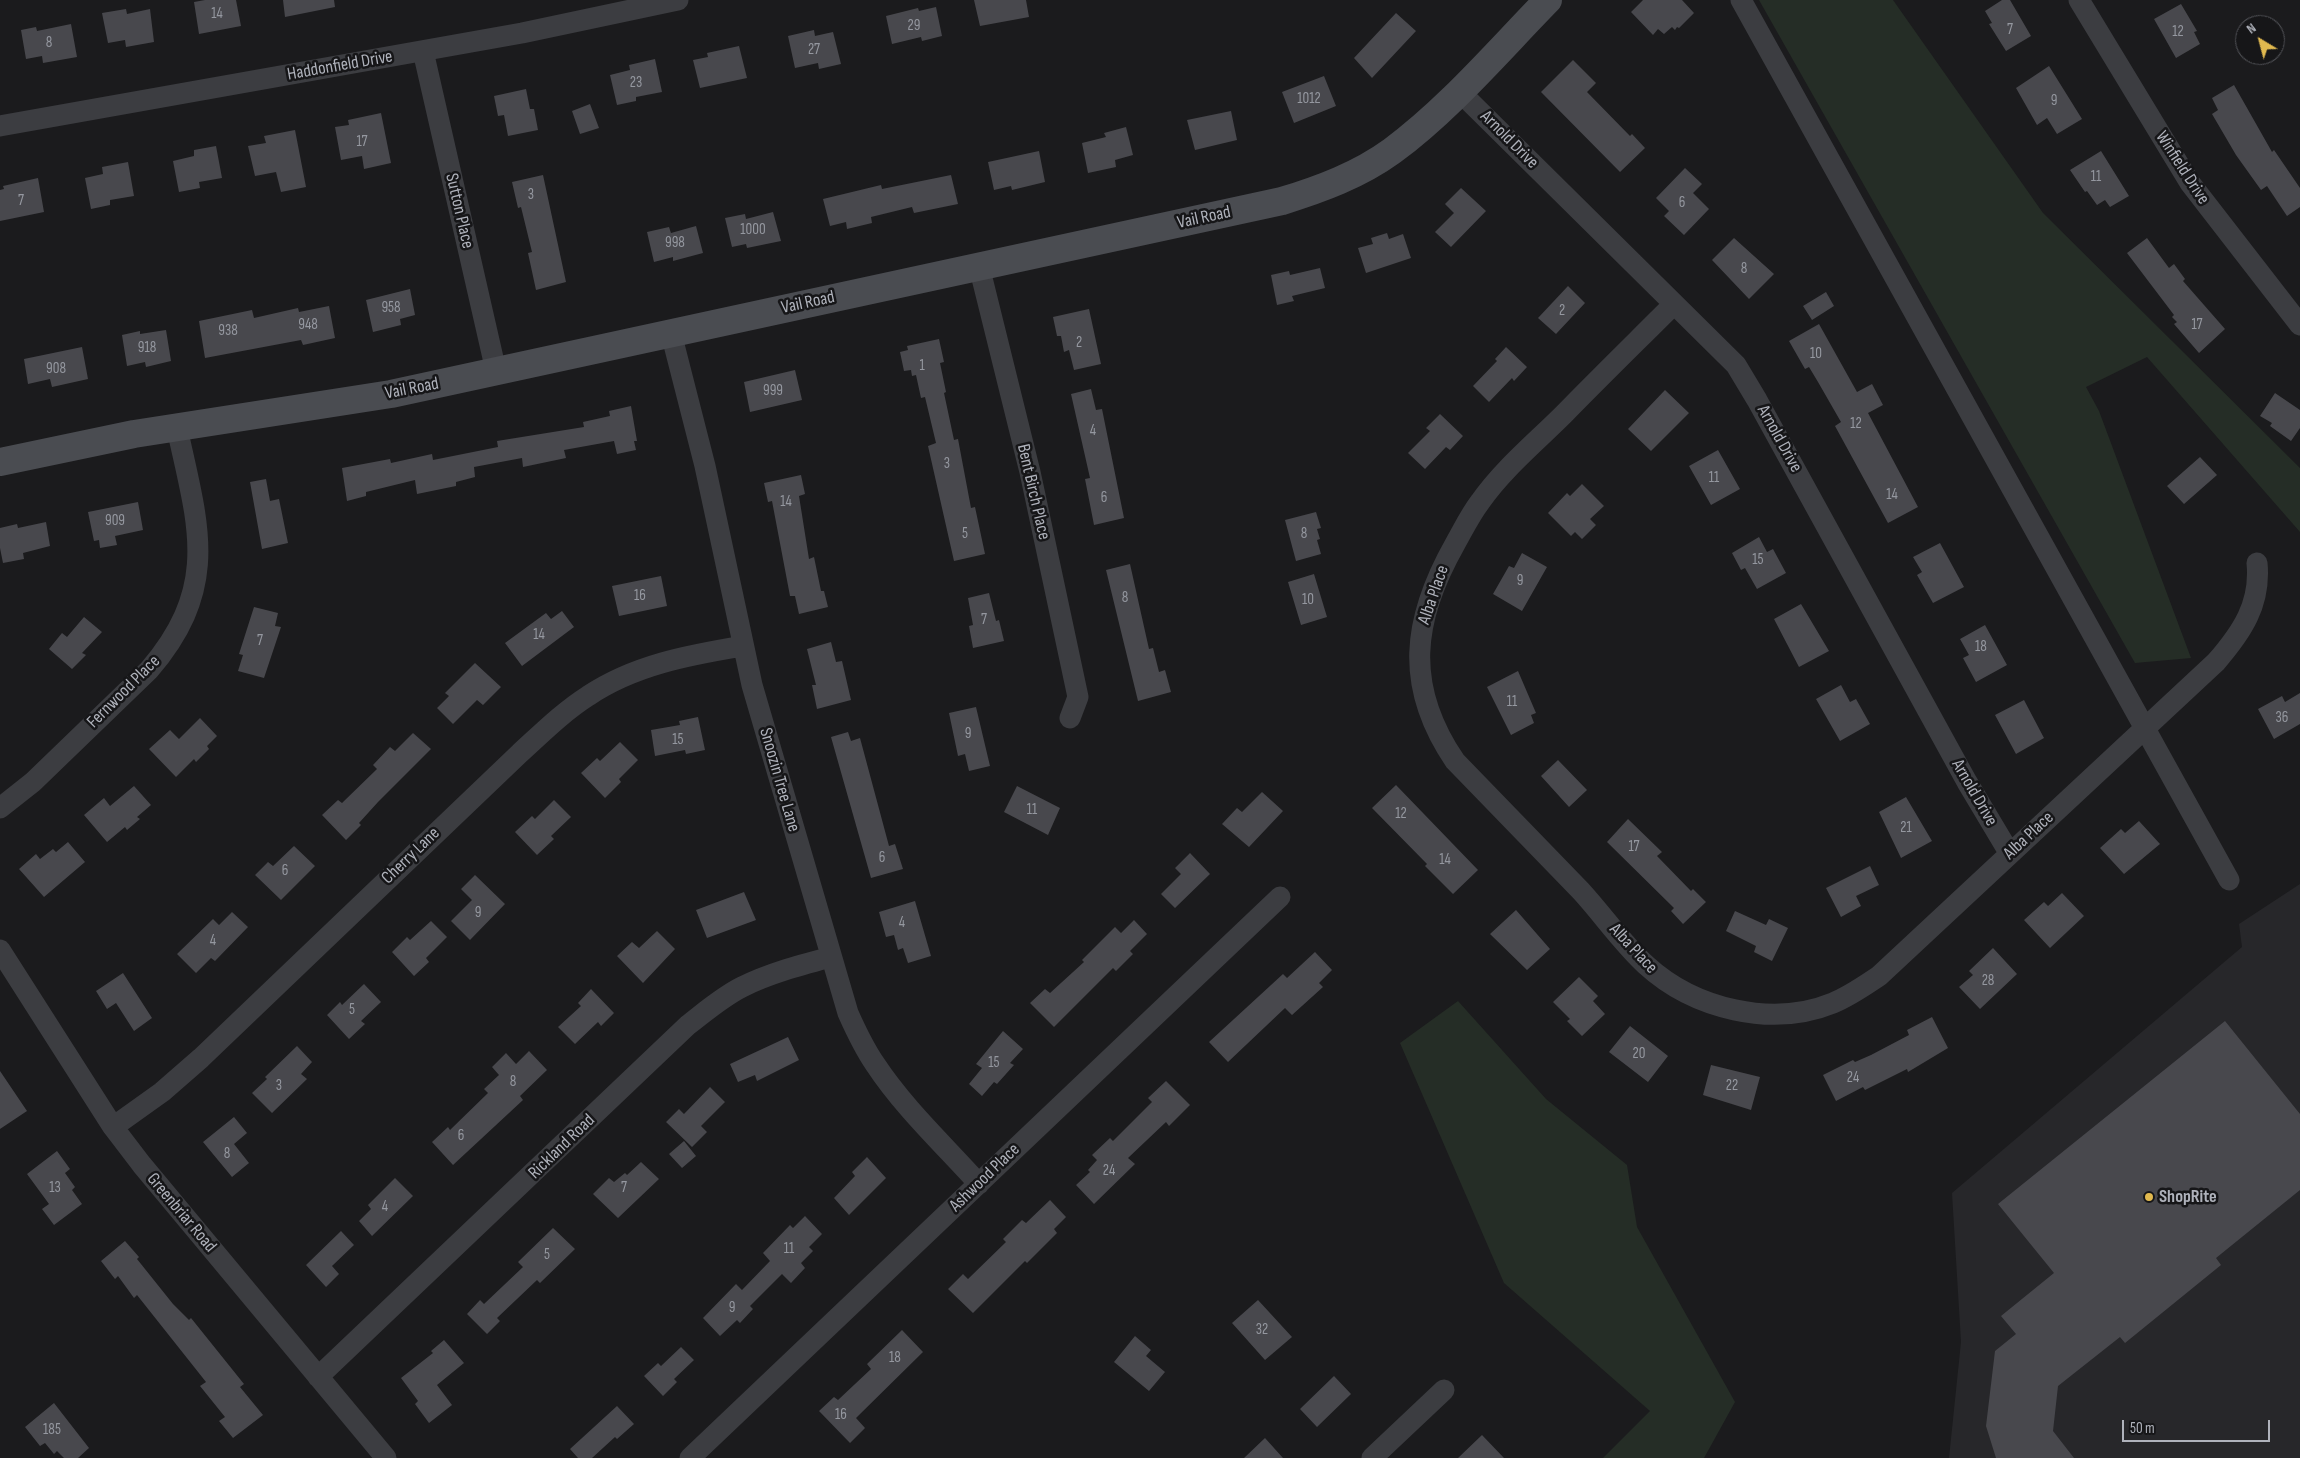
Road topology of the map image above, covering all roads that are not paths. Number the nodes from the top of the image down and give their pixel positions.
1 (1548, 0) edge
2 (1741, 0) edge
3 (2079, 0) edge
4 (667, 1) edge
5 (423, 50) junction
6 (1459, 91) junction
7 (0, 126) edge
8 (979, 266) junction
9 (1674, 304) junction
10 (2300, 326) edge
11 (671, 333) junction
12 (496, 371) junction
13 (177, 428) junction
14 (0, 462) edge
15 (2256, 562) dead end
16 (743, 646) junction
17 (1070, 718) dead end
18 (2144, 729) junction
19 (0, 808) edge
20 (2010, 854) junction
21 (2229, 880) dead end
22 (1280, 898) dead end
23 (0, 950) edge
24 (831, 957) junction
25 (113, 1127) junction
26 (979, 1184) junction
27 (318, 1377) junction
28 (1444, 1390) dead end
29 (386, 1458) edge
30 (690, 1458) edge
31 (1372, 1458) edge

1 - 6 street, Vail Road
2 - 18 street
3 - 10 street, Winfield Drive
4 - 5 street, Haddonfield Drive
5 - 7 street, Haddonfield Drive
5 - 12 street, Sutton Place
6 - 8 street, Vail Road
6 - 9 street, Arnold Drive
8 - 11 street, Vail Road
8 - 17 street, Bent Birch Place
9 - 20 street, Arnold Drive
9 - 20 street, Alba Place
11 - 12 street, Vail Road
11 - 16 street, Snoozin Tree Lane
12 - 13 street, Vail Road
13 - 14 street, Vail Road
13 - 19 street, Fernwood Place
15 - 18 street, Alba Place
16 - 24 street, Snoozin Tree Lane
16 - 25 street, Cherry Lane
18 - 20 street, Alba Place
18 - 21 street
22 - 26 street, Ashwood Place
23 - 25 street, Greenbriar Road
24 - 26 street, Snoozin Tree Lane
24 - 27 street, Rickland Road
25 - 27 street, Greenbriar Road
26 - 30 street, Ashwood Place
27 - 29 street, Greenbriar Road
28 - 31 street

